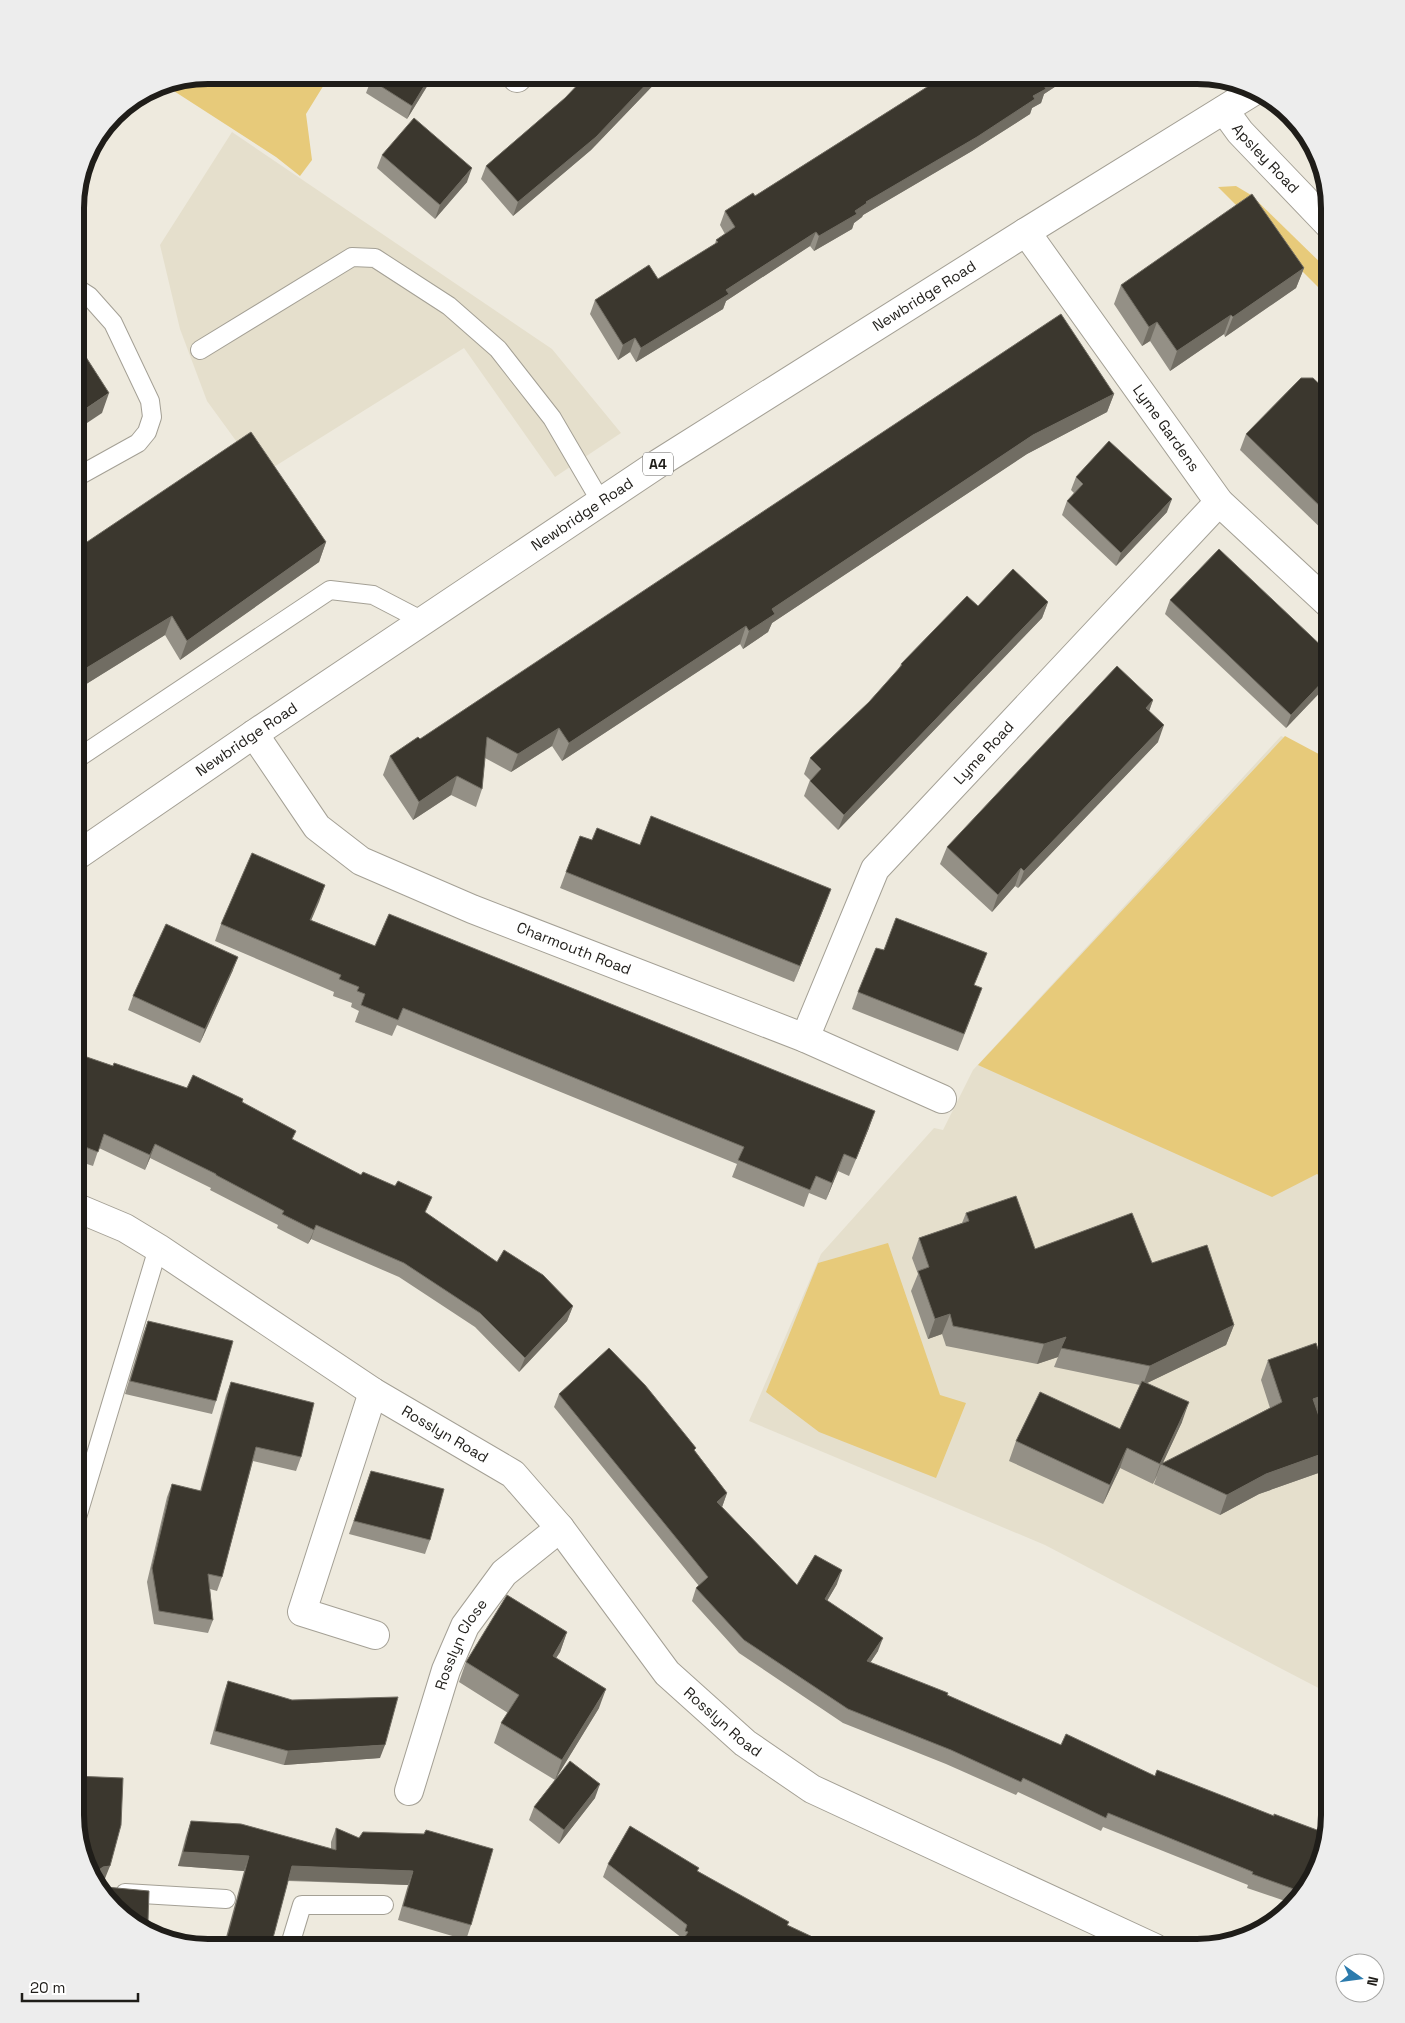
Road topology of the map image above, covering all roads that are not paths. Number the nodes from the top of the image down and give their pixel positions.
1 (1248, 95) edge
2 (1224, 110) junction
3 (1321, 217) edge
4 (1026, 232) junction
5 (84, 292) edge
6 (200, 350) dead end
7 (84, 473) edge
8 (601, 502) junction
9 (1219, 502) junction
10 (1321, 597) edge
11 (423, 622) junction
12 (254, 734) junction
13 (84, 754) edge
14 (84, 851) edge
15 (805, 1038) junction
16 (942, 1099) dead end
17 (84, 1211) edge
18 (158, 1248) junction
19 (373, 1392) junction
20 (84, 1494) edge
21 (560, 1528) junction
22 (375, 1635) dead end
23 (409, 1791) dead end
24 (112, 1892) edge
25 (226, 1899) dead end
26 (384, 1905) dead end
27 (292, 1939) edge
28 (1136, 1939) edge

1 - 2 street, Newbridge Road / A4
2 - 3 street, Apsley Road
2 - 4 street, Newbridge Road / A4
4 - 8 street, Newbridge Road / A4
4 - 9 street, Lyme Gardens
5 - 7 lane
6 - 8 lane
8 - 11 street, Newbridge Road / A4
9 - 10 street, Lyme Gardens
9 - 15 street, Lyme Road
11 - 12 street, Newbridge Road / A4
11 - 13 lane
12 - 14 street, Newbridge Road / A4
12 - 15 street, Charmouth Road
15 - 16 street, Charmouth Road
17 - 18 street, Rosslyn Road
18 - 19 street, Rosslyn Road
18 - 20 lane
19 - 21 street, Rosslyn Road
19 - 22 street
21 - 23 street, Rosslyn Close
21 - 28 street, Rosslyn Road
24 - 25 lane
26 - 27 lane

